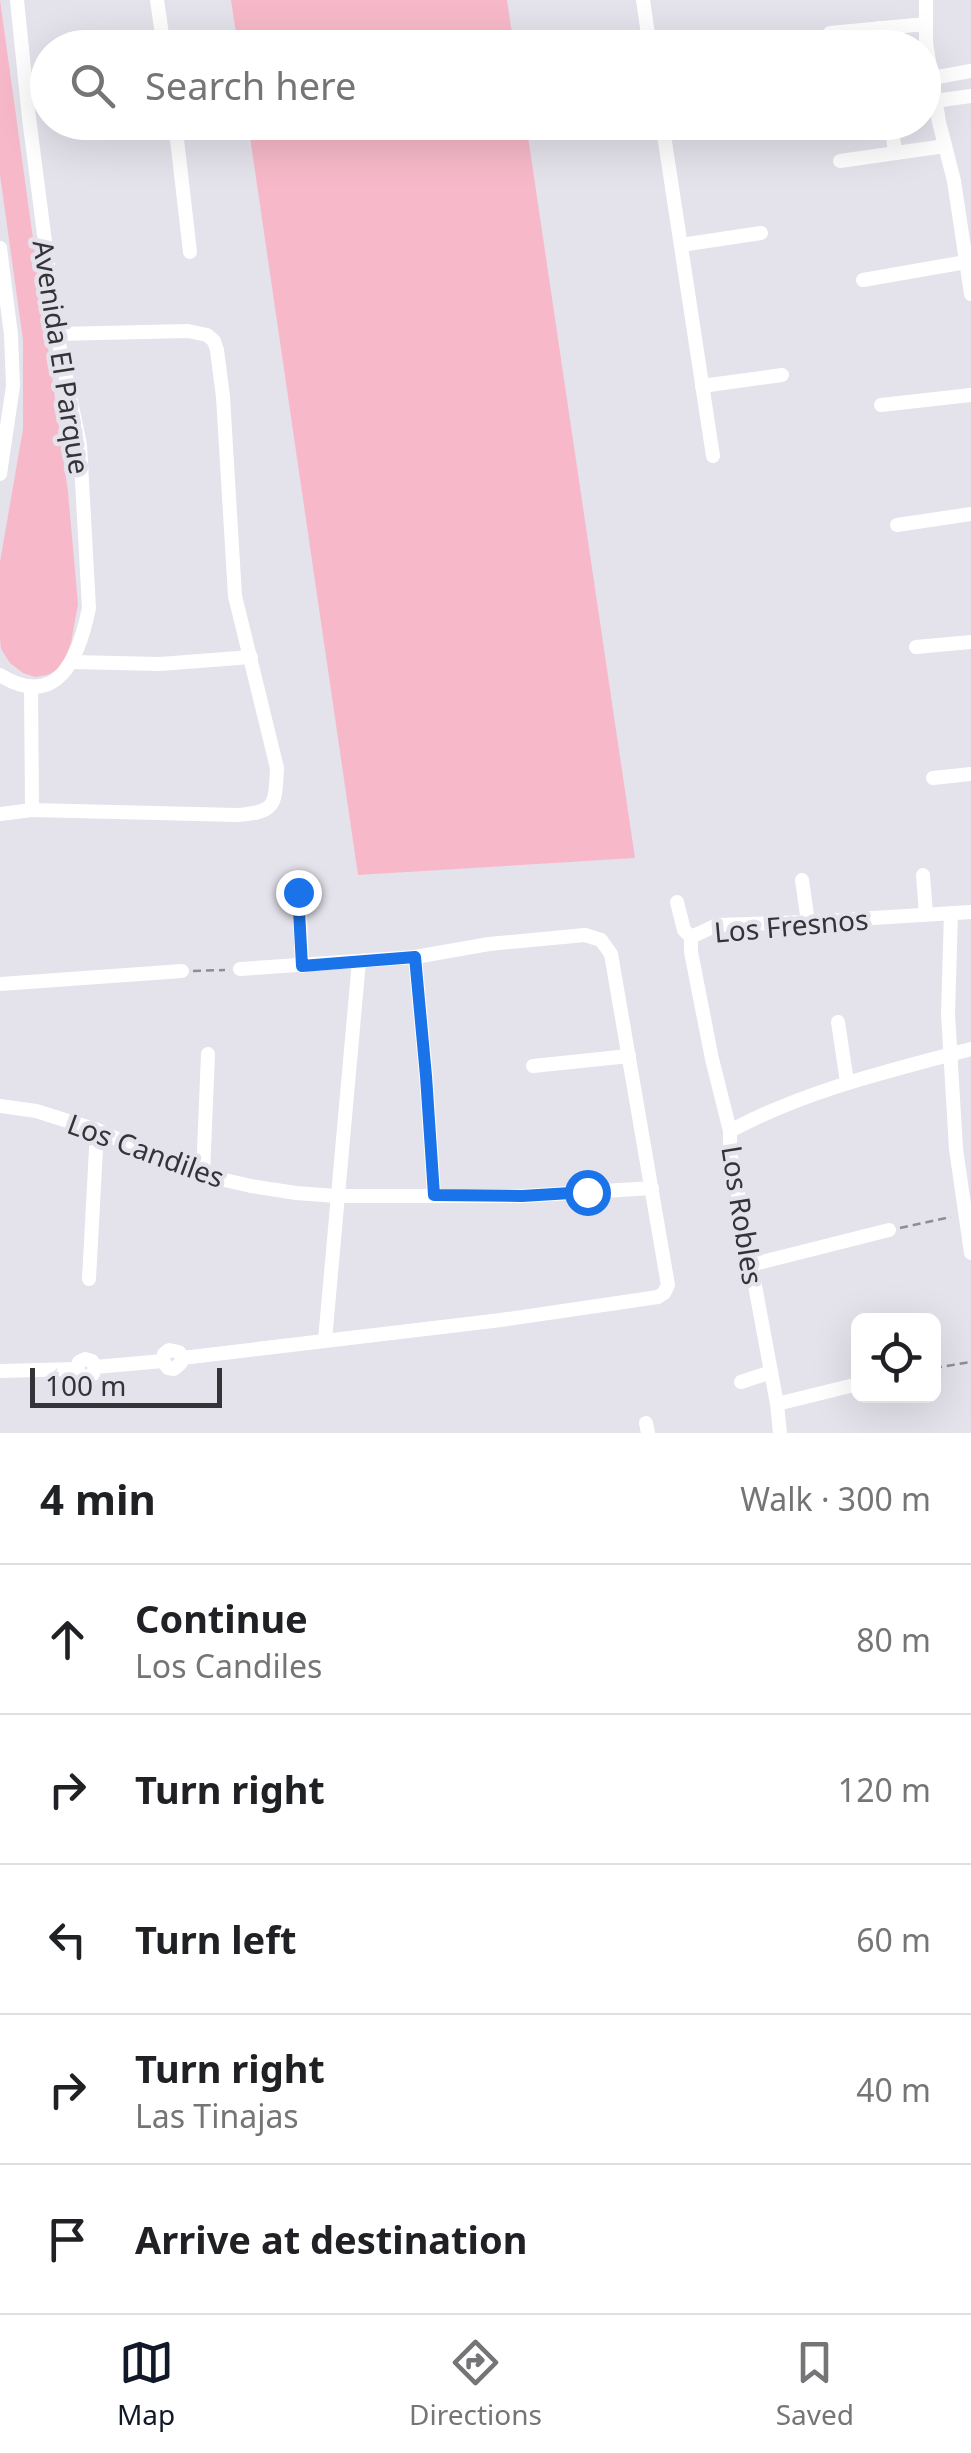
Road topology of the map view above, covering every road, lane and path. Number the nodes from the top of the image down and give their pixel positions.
1 (17, 0) edge
2 (157, 0) edge
3 (643, 0) edge
4 (926, 0) edge
5 (926, 24) junction
6 (879, 28) joint
7 (161, 30) edge
8 (647, 30) edge
9 (859, 30) edge
10 (927, 30) edge
11 (971, 72) edge
12 (941, 77) edge
13 (971, 96) edge
14 (941, 100) edge
15 (29, 118) joint
16 (30, 126) edge
17 (941, 128) edge
18 (32, 140) edge
19 (177, 140) edge
20 (665, 140) edge
21 (894, 140) edge
22 (945, 146) junction
23 (896, 153) junction
24 (840, 160) dead end
25 (761, 233) dead end
26 (680, 245) junction
27 (0, 248) edge
28 (190, 252) dead end
29 (966, 262) junction
30 (864, 280) dead end
31 (971, 294) edge
32 (56, 334) junction
33 (5, 336) edge
34 (782, 375) dead end
35 (702, 386) junction
36 (971, 395) edge
37 (882, 405) dead end
38 (713, 456) dead end
39 (0, 474) edge
40 (971, 514) edge
41 (897, 525) dead end
42 (971, 642) edge
43 (916, 646) dead end
44 (251, 656) junction
45 (72, 662) junction
46 (0, 676) edge
47 (31, 687) junction
48 (971, 774) edge
49 (932, 778) dead end
50 (32, 810) junction
51 (0, 814) edge
52 (924, 875) dead end
53 (802, 880) dead end
54 (298, 892) dead end
55 (678, 902) dead end
56 (971, 912) edge
57 (951, 913) junction
58 (926, 914) junction
59 (808, 922) junction
60 (690, 937) junction
61 (415, 957) junction
62 (358, 961) junction
63 (302, 966) junction
64 (240, 969) joint
65 (182, 971) joint
66 (0, 984) edge
67 (838, 1022) dead end
68 (971, 1049) edge
69 (208, 1054) dead end
70 (950, 1054) junction
71 (629, 1056) junction
72 (533, 1066) dead end
73 (847, 1082) junction
74 (0, 1106) edge
75 (97, 1130) junction
76 (730, 1130) junction
77 (203, 1175) junction
78 (652, 1188) junction
79 (434, 1195) junction
80 (336, 1196) junction
81 (966, 1214) junction
82 (889, 1230) joint
83 (971, 1254) edge
84 (750, 1265) junction
85 (88, 1279) dead end
86 (324, 1340) junction
87 (971, 1362) edge
88 (941, 1367) edge
89 (0, 1371) edge
90 (771, 1372) junction
91 (741, 1382) dead end
92 (851, 1386) edge
93 (777, 1404) junction
94 (780, 1433) edge

1 - 15 street, Avenida El Parque
2 - 7 street
3 - 8 street
4 - 5 street
5 - 6 street
5 - 10 street
6 - 9 street
11 - 12 street
13 - 14 street
15 - 16 street, Avenida El Parque
17 - 22 street
18 - 32 street, Avenida El Parque
19 - 28 street
20 - 26 street
21 - 23 street
22 - 23 street
22 - 29 street
23 - 24 street
25 - 26 street
26 - 35 street
27 - 33 street, Avenida El Parque
29 - 30 street
29 - 31 street
32 - 44 street
32 - 45 street, Avenida El Parque
33 - 39 street, Avenida El Parque
34 - 35 street
35 - 38 street
36 - 37 street
40 - 41 street
42 - 43 street
44 - 45 street
44 - 50 street
45 - 47 street
46 - 47 street
47 - 50 street
48 - 49 street
50 - 51 street
52 - 58 street
53 - 59 street
54 - 63 street
55 - 60 street
56 - 57 street, Los Fresnos
57 - 58 street, Los Fresnos
57 - 70 street
58 - 59 street, Los Fresnos
59 - 60 street, Los Fresnos
60 - 76 street, Los Fresnos
61 - 62 street
61 - 71 street
61 - 79 street
62 - 63 street
62 - 80 street
63 - 64 street
64 - 65 path
65 - 66 street
67 - 73 street
68 - 70 street, Los Robles
69 - 77 street
70 - 73 street, Los Robles
70 - 81 street
71 - 72 street
71 - 78 street
73 - 76 street, Los Robles
74 - 75 street, Los Candiles
75 - 77 street, Los Candiles
75 - 85 street
76 - 84 street, Los Robles
77 - 80 street, Los Candiles
78 - 79 street, Los Candiles
78 - 86 street
79 - 80 street, Los Candiles
80 - 86 street
81 - 82 path
81 - 83 street
82 - 84 street
84 - 90 street, Los Robles
86 - 89 street
87 - 88 path
90 - 91 street
90 - 93 street, Los Robles
92 - 93 street
93 - 94 street, Los Robles

